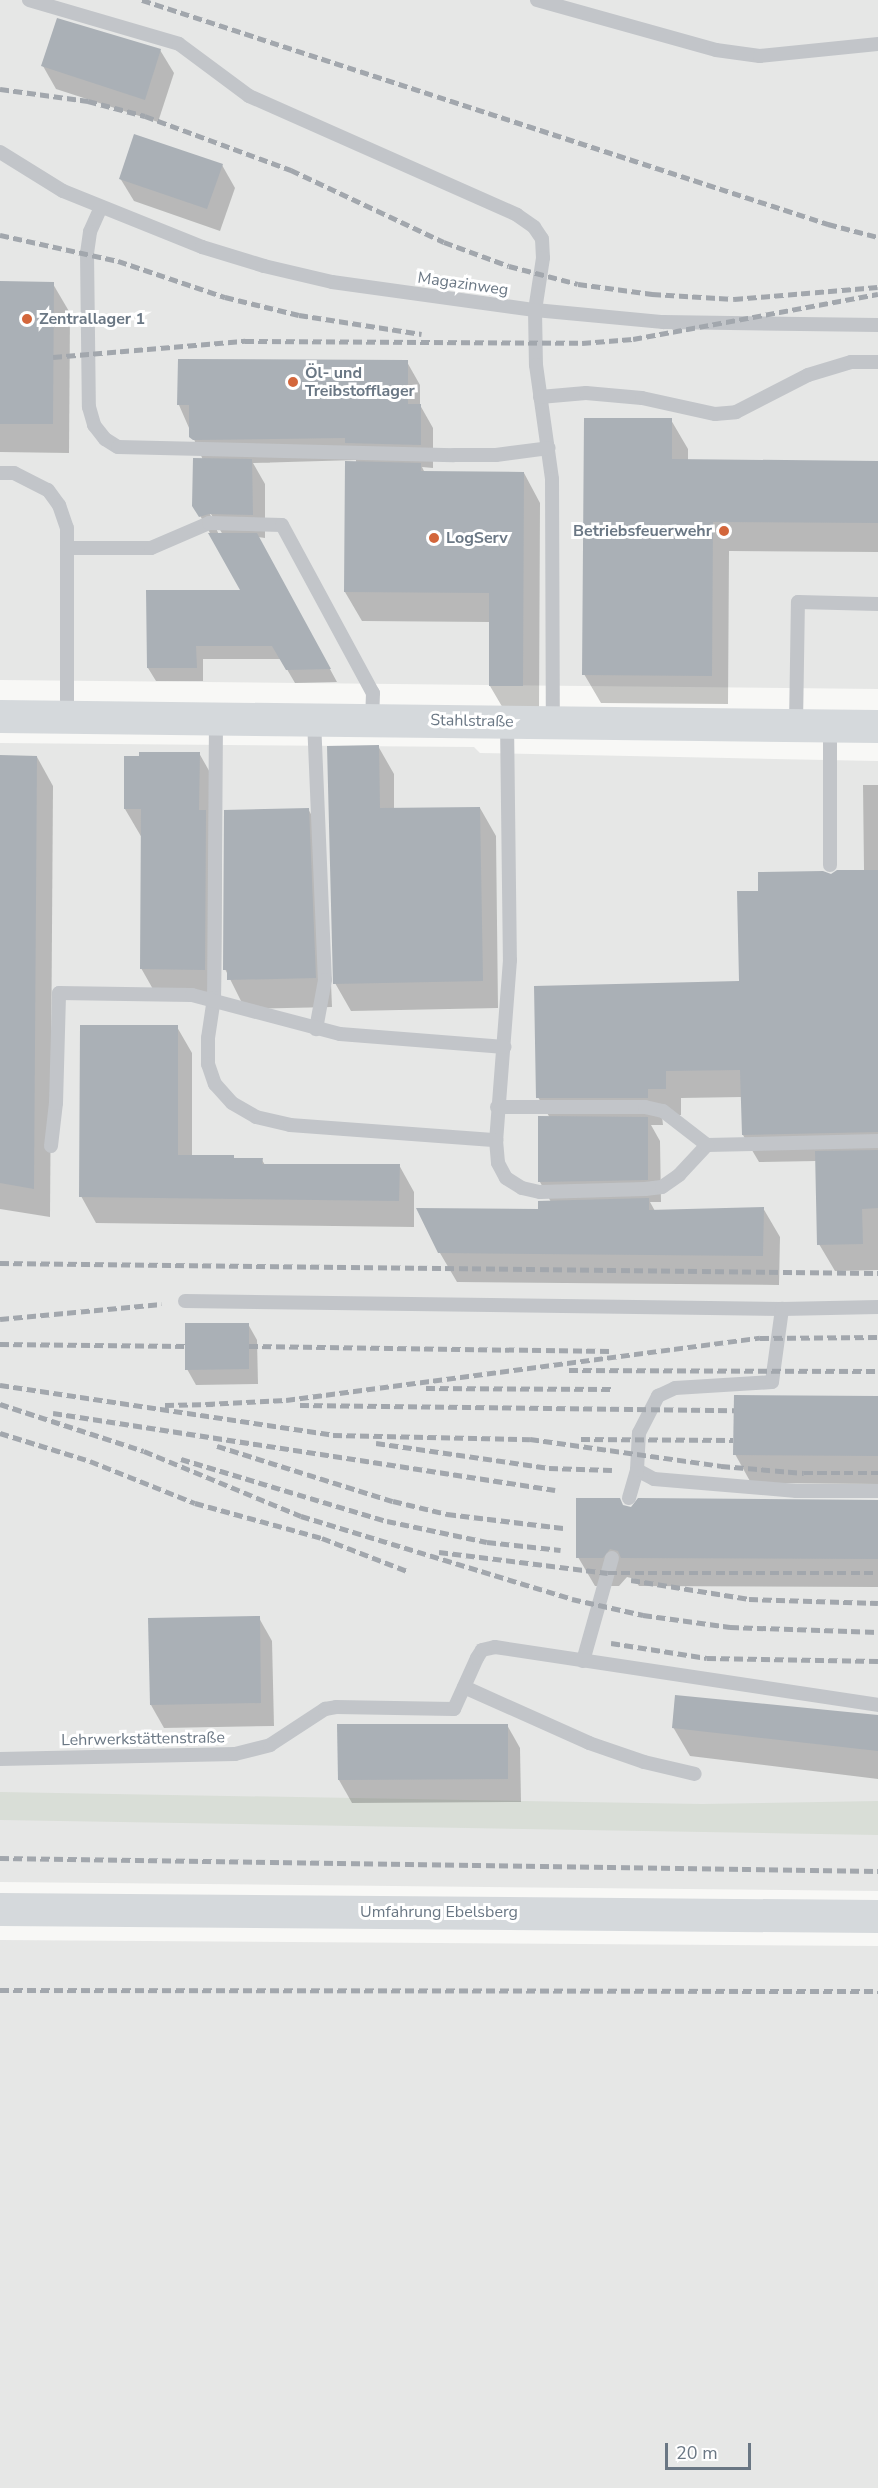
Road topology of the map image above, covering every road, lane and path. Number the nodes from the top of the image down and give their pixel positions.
1 (29, 0) edge
2 (537, 0) edge
3 (878, 44) edge
4 (0, 152) edge
5 (101, 207) junction
6 (535, 310) junction
7 (878, 325) edge
8 (878, 362) edge
9 (540, 397) junction
10 (549, 448) junction
11 (0, 473) edge
12 (67, 548) junction
13 (878, 604) edge
14 (0, 716) edge
15 (67, 717) junction
16 (216, 718) junction
17 (314, 720) junction
18 (372, 720) junction
19 (507, 722) junction
20 (553, 723) junction
21 (796, 725) junction
22 (830, 725) junction
23 (878, 726) edge
24 (830, 865) dead end
25 (214, 998) junction
26 (316, 1029) junction
27 (504, 1047) junction
28 (497, 1107) junction
29 (496, 1140) junction
30 (878, 1141) edge
31 (707, 1145) junction
32 (51, 1146) dead end
33 (185, 1301) dead end
34 (878, 1307) edge
35 (782, 1309) junction
36 (637, 1470) junction
37 (878, 1491) edge
38 (629, 1498) dead end
39 (612, 1558) dead end
40 (582, 1661) junction
41 (464, 1687) junction
42 (878, 1705) edge
43 (0, 1759) edge
44 (695, 1773) dead end
45 (0, 1909) edge
46 (878, 1916) edge

1 - 6 lane
2 - 3 lane
4 - 5 lane, Magazinweg
5 - 6 lane, Magazinweg
5 - 10 lane
6 - 7 lane, Magazinweg
6 - 9 lane
8 - 9 lane
9 - 10 lane
10 - 20 lane
11 - 12 lane
12 - 15 lane
12 - 18 lane
13 - 21 lane
14 - 15 street, Stahlstraße
15 - 16 street, Stahlstraße
16 - 17 street, Stahlstraße
16 - 25 lane
17 - 18 street, Stahlstraße
17 - 26 lane
18 - 19 street, Stahlstraße
19 - 20 street, Stahlstraße
19 - 27 lane
20 - 21 street, Stahlstraße
21 - 22 street, Stahlstraße
22 - 23 street, Stahlstraße
22 - 24 lane
25 - 26 lane
25 - 29 lane
25 - 32 lane
26 - 27 lane
27 - 28 lane
28 - 29 lane
28 - 31 lane
29 - 31 lane
30 - 31 lane
33 - 35 lane
34 - 35 lane
35 - 36 lane
36 - 37 lane
36 - 38 lane
39 - 40 lane
40 - 41 lane
40 - 42 lane
41 - 43 lane, Lehrwerkstättenstraße
41 - 44 lane
45 - 46 street, Umfahrung Ebelsberg

